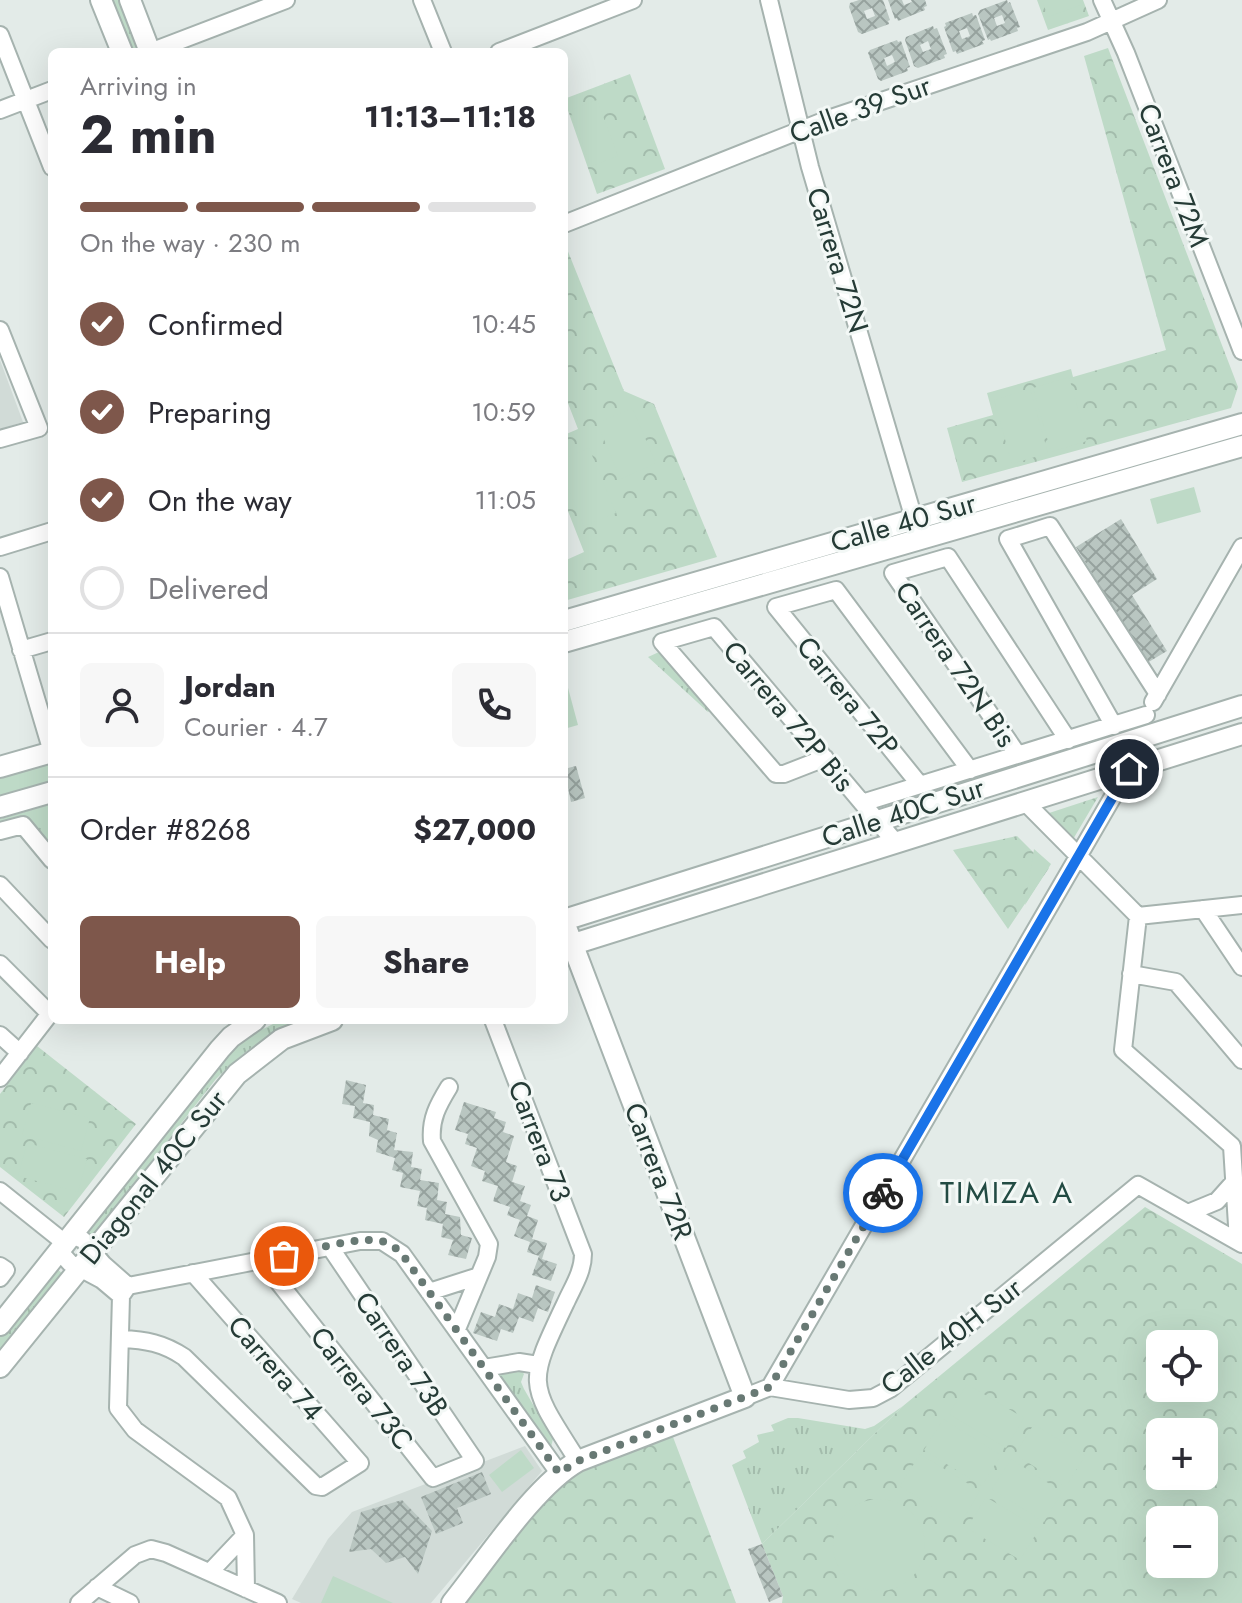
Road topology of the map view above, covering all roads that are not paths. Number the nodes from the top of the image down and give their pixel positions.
1 (101, 0) edge
2 (130, 0) edge
3 (286, 0) edge
4 (422, 0) edge
5 (633, 0) edge
6 (769, 0) edge
7 (1102, 0) edge
8 (1158, 0) edge
9 (1113, 22) junction
10 (0, 35) edge
11 (120, 48) edge
12 (148, 48) edge
13 (160, 48) edge
14 (441, 48) edge
15 (509, 48) edge
16 (48, 92) edge
17 (26, 100) junction
18 (0, 110) edge
19 (801, 130) junction
20 (48, 157) edge
21 (568, 222) edge
22 (0, 330) edge
23 (1242, 351) edge
24 (1242, 424) edge
25 (0, 439) edge
26 (1242, 446) edge
27 (914, 519) junction
28 (48, 532) edge
29 (923, 538) junction
30 (0, 547) edge
31 (1242, 547) edge
32 (893, 573) joint
33 (0, 577) edge
34 (776, 607) joint
35 (568, 620) edge
36 (568, 641) edge
37 (48, 642) edge
38 (21, 650) junction
39 (1158, 694) junction
40 (1235, 708) edge
41 (1146, 715) junction
42 (1114, 726) junction
43 (1239, 735) edge
44 (48, 739) edge
45 (1068, 740) junction
46 (1131, 741) junction
47 (48, 753) edge
48 (1018, 755) junction
49 (825, 758) junction
50 (0, 767) edge
51 (1129, 769) junction
52 (970, 770) junction
53 (920, 785) junction
54 (48, 793) edge
55 (1025, 802) junction
56 (862, 803) junction
57 (0, 807) edge
58 (877, 820) junction
59 (0, 831) edge
60 (896, 843) junction
61 (48, 855) edge
62 (1080, 855) junction
63 (0, 885) edge
64 (1242, 905) edge
65 (1203, 909) junction
66 (1138, 916) junction
67 (568, 920) edge
68 (48, 936) edge
69 (568, 945) edge
70 (0, 964) edge
71 (1242, 967) edge
72 (1131, 974) junction
73 (48, 1009) edge
74 (48, 1016) edge
75 (249, 1024) edge
76 (321, 1024) edge
77 (495, 1024) edge
78 (0, 1035) edge
79 (20, 1053) junction
80 (1242, 1060) edge
81 (0, 1078) edge
82 (449, 1087) dead end
83 (1234, 1182) junction
84 (0, 1191) edge
85 (1188, 1213) junction
86 (65, 1243) junction
87 (1240, 1243) edge
88 (330, 1247) junction
89 (93, 1251) junction
90 (261, 1260) junction
91 (79, 1268) junction
92 (193, 1273) junction
93 (479, 1276) junction
94 (124, 1291) junction
95 (429, 1292) junction
96 (0, 1325) edge
97 (457, 1329) junction
98 (121, 1339) junction
99 (538, 1365) junction
100 (0, 1367) edge
101 (484, 1368) junction
102 (770, 1387) junction
103 (745, 1397) junction
104 (578, 1461) junction
105 (559, 1473) junction
106 (433, 1478) joint
107 (245, 1535) junction
108 (210, 1572) junction
109 (97, 1587) junction
110 (246, 1589) junction
111 (79, 1603) edge
112 (130, 1603) edge
113 (278, 1603) edge
114 (452, 1603) edge

1 - 11 street
2 - 12 street
3 - 13 street
4 - 14 street
5 - 15 street
6 - 19 street, Carrera 72N
7 - 9 street, Carrera 72M
8 - 9 street, Calle 39 Sur
9 - 19 street, Calle 39 Sur
9 - 23 street, Carrera 72M
10 - 17 street
16 - 17 street
17 - 18 street
17 - 20 street
19 - 21 street, Calle 39 Sur
19 - 27 street, Carrera 72N
22 - 25 street
24 - 27 street, Calle 40 Sur
26 - 29 street, Calle 40 Sur
27 - 29 street
27 - 35 street, Calle 40 Sur
28 - 30 street
29 - 36 street, Calle 40 Sur
31 - 39 street
32 - 45 street, Calle 40 Sur
32 - 48 street, Carrera 72N Bis
33 - 38 street
34 - 52 street, Calle 40 Sur
34 - 53 street, Carrera 72P
37 - 38 street
38 - 44 street
39 - 41 street
39 - 42 street, Calle 40 Sur
40 - 43 street
40 - 46 street, Calle 40C Sur
41 - 42 street, Calle 40C Sur
41 - 46 street
42 - 45 street, Calle 40C Sur
43 - 51 street, Calle 40C Sur
45 - 48 street, Calle 40C Sur
46 - 58 street, Calle 40C Sur
47 - 50 street
48 - 52 street, Calle 40C Sur
49 - 49 street, Carrera 72P Bis
49 - 56 street, Carrera 72P Bis
51 - 55 street, Calle 40C Sur
51 - 62 street
52 - 53 street, Calle 40C Sur
53 - 56 street, Calle 40C Sur
54 - 57 street
55 - 60 street, Calle 40C Sur
55 - 62 street
56 - 58 street, Carrera 72P Bis
58 - 60 street, Carrera 72P Bis
58 - 67 street, Calle 40C Sur
59 - 61 street
60 - 69 street, Calle 40C Sur
62 - 66 street
62 - 102 street
63 - 68 street
64 - 65 street
65 - 66 street
65 - 71 street
66 - 72 street
69 - 103 street, Carrera 72R
70 - 73 street
72 - 80 street
72 - 83 street
74 - 79 street
75 - 86 street, Diagonal 40C Sur
76 - 89 street, Diagonal 40C Sur
77 - 99 street, Carrera 73
78 - 79 street
79 - 81 street
82 - 93 street
83 - 85 street
83 - 87 street
84 - 86 street
85 - 87 street
85 - 102 street, Calle 40H Sur
86 - 89 street
86 - 91 street
86 - 96 street, Diagonal 40C Sur
88 - 90 street
88 - 95 street
88 - 106 street, Carrera 73B
89 - 91 street, Diagonal 40C Sur
89 - 94 street
90 - 92 street
90 - 106 street, Carrera 73C
91 - 94 street
91 - 100 street, Diagonal 40C Sur
92 - 94 street
92 - 98 street, Carrera 74
93 - 95 street
93 - 97 street
94 - 98 street
95 - 97 street
97 - 101 street
98 - 107 street
99 - 101 street
99 - 104 street
101 - 105 street
102 - 103 street
103 - 104 street
104 - 105 street
105 - 114 street
107 - 108 street
107 - 110 street
108 - 109 street
108 - 110 street
109 - 111 street
109 - 112 street
110 - 113 street

